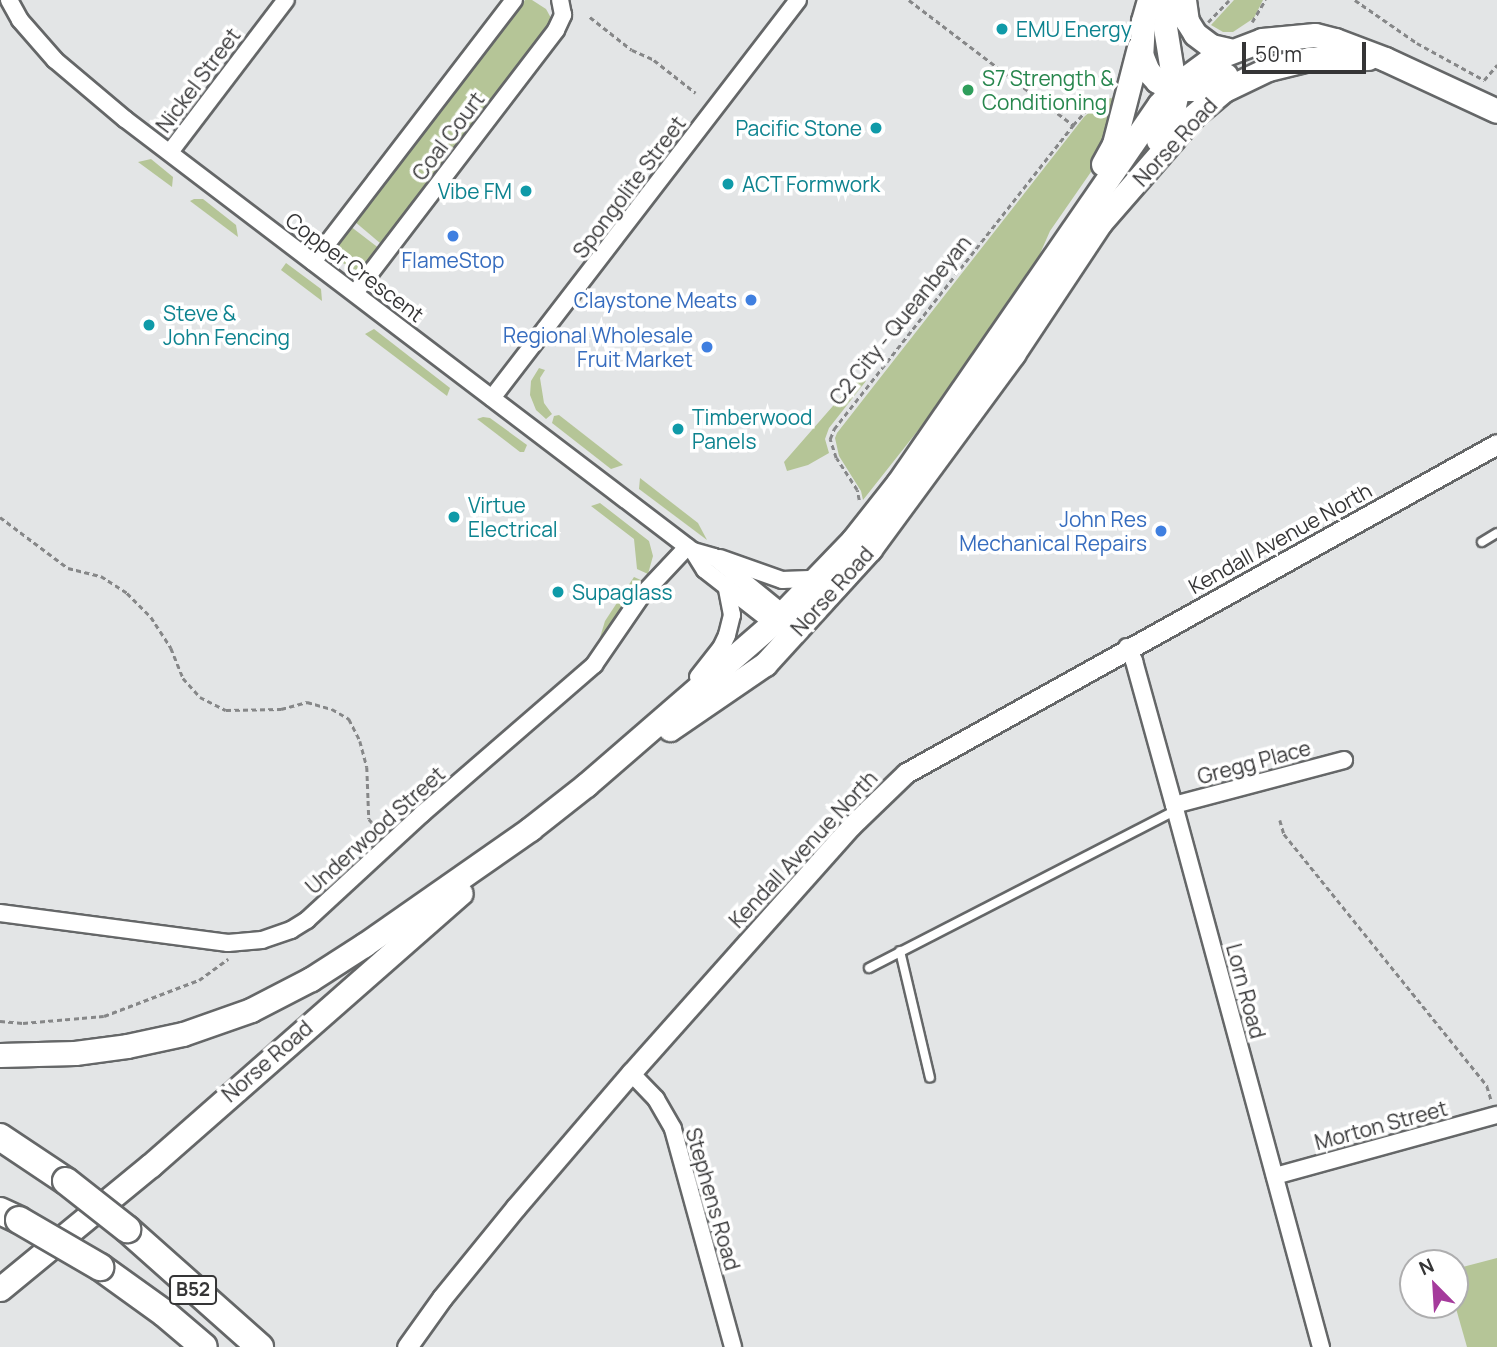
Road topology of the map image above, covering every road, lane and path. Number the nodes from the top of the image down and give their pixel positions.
1 (9, 0) edge
2 (286, 0) edge
3 (514, 0) edge
4 (560, 0) edge
5 (798, 0) edge
6 (909, 0) edge
7 (1149, 0) edge
8 (1168, 0) edge
9 (1184, 0) edge
10 (1229, 0) edge
11 (1355, 0) edge
12 (590, 17) dead end
13 (1208, 23) dead end
14 (1141, 40) junction
15 (1229, 50) junction
16 (1332, 57) junction
17 (1393, 63) junction
18 (1497, 65) edge
19 (1175, 88) junction
20 (696, 93) dead end
21 (1111, 95) dead end
22 (1497, 111) edge
23 (1073, 125) junction
24 (170, 152) junction
25 (1100, 223) junction
26 (313, 262) junction
27 (1042, 274) junction
28 (355, 293) junction
29 (492, 398) junction
30 (1497, 444) edge
31 (858, 505) dead end
32 (0, 517) edge
33 (1497, 533) edge
34 (1482, 542) dead end
35 (690, 549) junction
36 (714, 557) junction
37 (817, 579) junction
38 (726, 585) junction
39 (787, 625) junction
40 (1127, 647) junction
41 (670, 712) junction
42 (1345, 760) dead end
43 (586, 785) junction
44 (1175, 808) junction
45 (1280, 820) dead end
46 (530, 828) junction
47 (391, 842) junction
48 (0, 913) edge
49 (253, 942) junction
50 (900, 951) junction
51 (869, 968) dead end
52 (0, 1021) edge
53 (0, 1055) edge
54 (631, 1073) junction
55 (930, 1078) dead end
56 (1497, 1115) edge
57 (0, 1137) edge
58 (1275, 1176) junction
59 (10, 1215) edge
60 (0, 1289) edge
61 (204, 1347) edge
62 (260, 1347) edge
63 (407, 1347) edge
64 (733, 1347) edge
65 (1321, 1347) edge

1 - 24 street, Copper Crescent
2 - 24 street, Nickel Street
3 - 26 street, Coal Court
4 - 28 street, Coal Court
5 - 29 street, Spongolite Street
6 - 23 path
7 - 14 main road
8 - 19 main road
9 - 15 main road
10 - 13 path
11 - 18 path
12 - 20 path
14 - 19 main road
14 - 27 main road
15 - 17 main road, Norse Road
15 - 19 main road, Norse Road
16 - 17 main road, Norse Road
16 - 19 main road
16 - 25 main road, Norse Road
17 - 22 main road
19 - 25 main road
19 - 27 main road, Norse Road
21 - 23 path, C2 City - Queanbeyan
23 - 31 path, C2 City - Queanbeyan
24 - 26 street, Copper Crescent
25 - 39 main road, Norse Road
26 - 28 street, Copper Crescent
27 - 37 main road, Norse Road
28 - 29 street, Copper Crescent
29 - 35 street, Copper Crescent
30 - 40 street, Kendall Avenue North
32 - 47 path
33 - 34 lane
35 - 36 street, Copper Crescent
35 - 38 street, Copper Crescent
35 - 47 street, Underwood Street
36 - 37 street
36 - 39 street, Copper Crescent
37 - 39 main road, Norse Road
38 - 39 street, Copper Crescent
38 - 41 street
39 - 41 main road, Norse Road
39 - 43 main road, Norse Road
40 - 44 street, Lorn Road
40 - 54 street, Kendall Avenue North
41 - 43 main road, Norse Road
42 - 44 street, Gregg Place
43 - 46 main road, Norse Road
44 - 50 lane
44 - 58 street, Lorn Road
45 - 56 path
46 - 53 main road, Norse Road
46 - 60 main road, Norse Road
47 - 49 street, Underwood Street
48 - 49 street, Underwood Street
49 - 52 path
50 - 51 lane
50 - 55 lane
54 - 63 street, Kendall Avenue North
54 - 64 street, Stephens Road
56 - 58 street, Morton Street
57 - 62 highway, B52, bridge
58 - 65 street, Lorn Road
59 - 61 highway, B52, bridge

